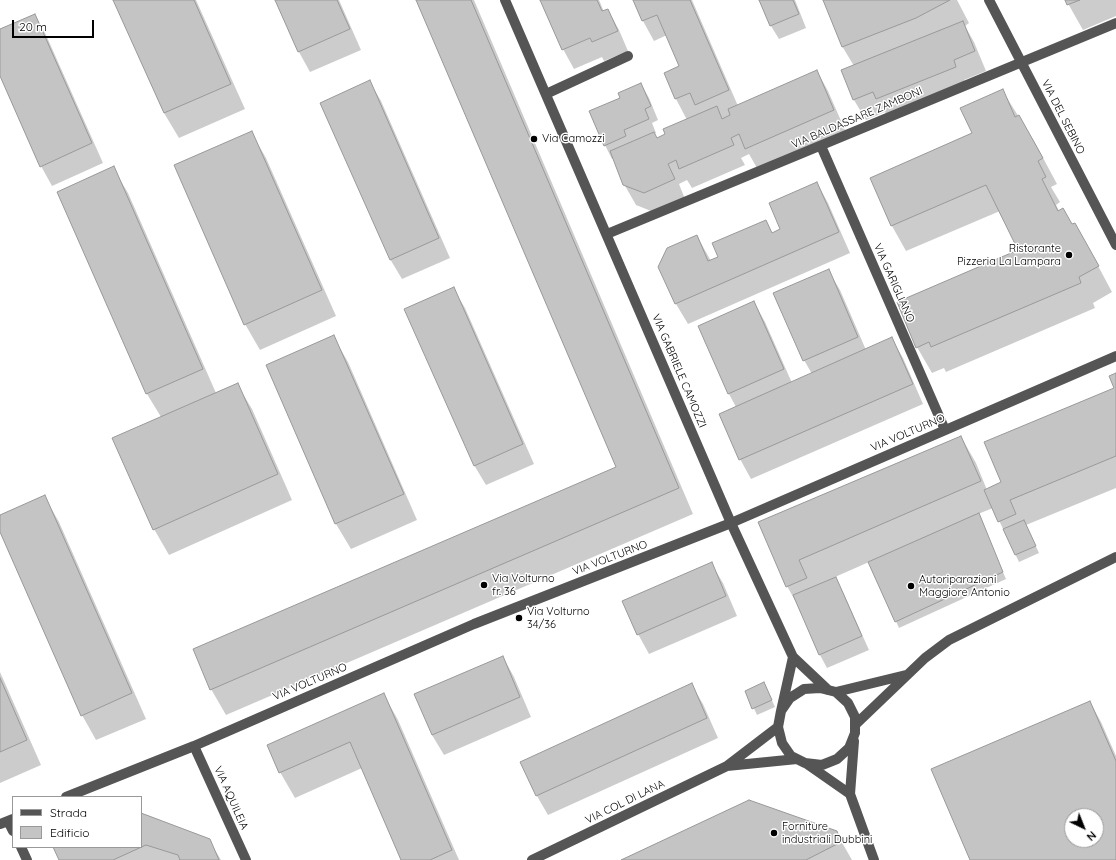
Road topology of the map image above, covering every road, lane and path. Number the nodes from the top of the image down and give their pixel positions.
1 (505, 0) edge
2 (989, 0) edge
3 (1116, 23) edge
4 (628, 56) dead end
5 (1021, 61) junction
6 (546, 94) junction
7 (821, 146) junction
8 (607, 234) junction
9 (1116, 245) edge
10 (1116, 356) edge
11 (945, 430) junction
12 (731, 523) junction
13 (1116, 557) edge
14 (793, 657) junction
15 (906, 675) junction
16 (832, 691) junction
17 (781, 711) junction
18 (778, 727) junction
19 (855, 729) junction
20 (194, 746) junction
21 (802, 761) junction
22 (727, 766) junction
23 (850, 794) junction
24 (69, 796) edge
25 (21, 848) edge
26 (27, 860) edge
27 (246, 860) edge
28 (532, 860) edge
29 (874, 860) edge

1 - 6 street, VIA GABRIELE CAMOZZI
2 - 5 street, VIA DEL SEBINO
3 - 5 street, VIA BALDASSARE ZAMBONI
4 - 6 street
5 - 7 street, VIA BALDASSARE ZAMBONI
5 - 9 street, VIA DEL SEBINO
6 - 8 street, VIA GABRIELE CAMOZZI
7 - 8 street, VIA BALDASSARE ZAMBONI
7 - 11 street, VIA GARIGLIANO
8 - 12 street, VIA GABRIELE CAMOZZI
10 - 11 street, VIA VOLTURNO
11 - 12 street, VIA VOLTURNO
12 - 14 street, VIA GABRIELE CAMOZZI
12 - 20 street, VIA VOLTURNO
13 - 15 street
14 - 16 street, VIA GABRIELE CAMOZZI
14 - 17 street
15 - 16 street
15 - 19 street
16 - 17 street
16 - 19 street
17 - 18 street
18 - 21 street
18 - 22 street, VIA COL DI LANA
19 - 21 street
19 - 23 street
20 - 24 street, VIA VOLTURNO
20 - 27 street, VIA AQUILEIA
21 - 22 street, VIA COL DI LANA
21 - 23 street
22 - 28 street, VIA COL DI LANA
23 - 29 street
25 - 26 street

